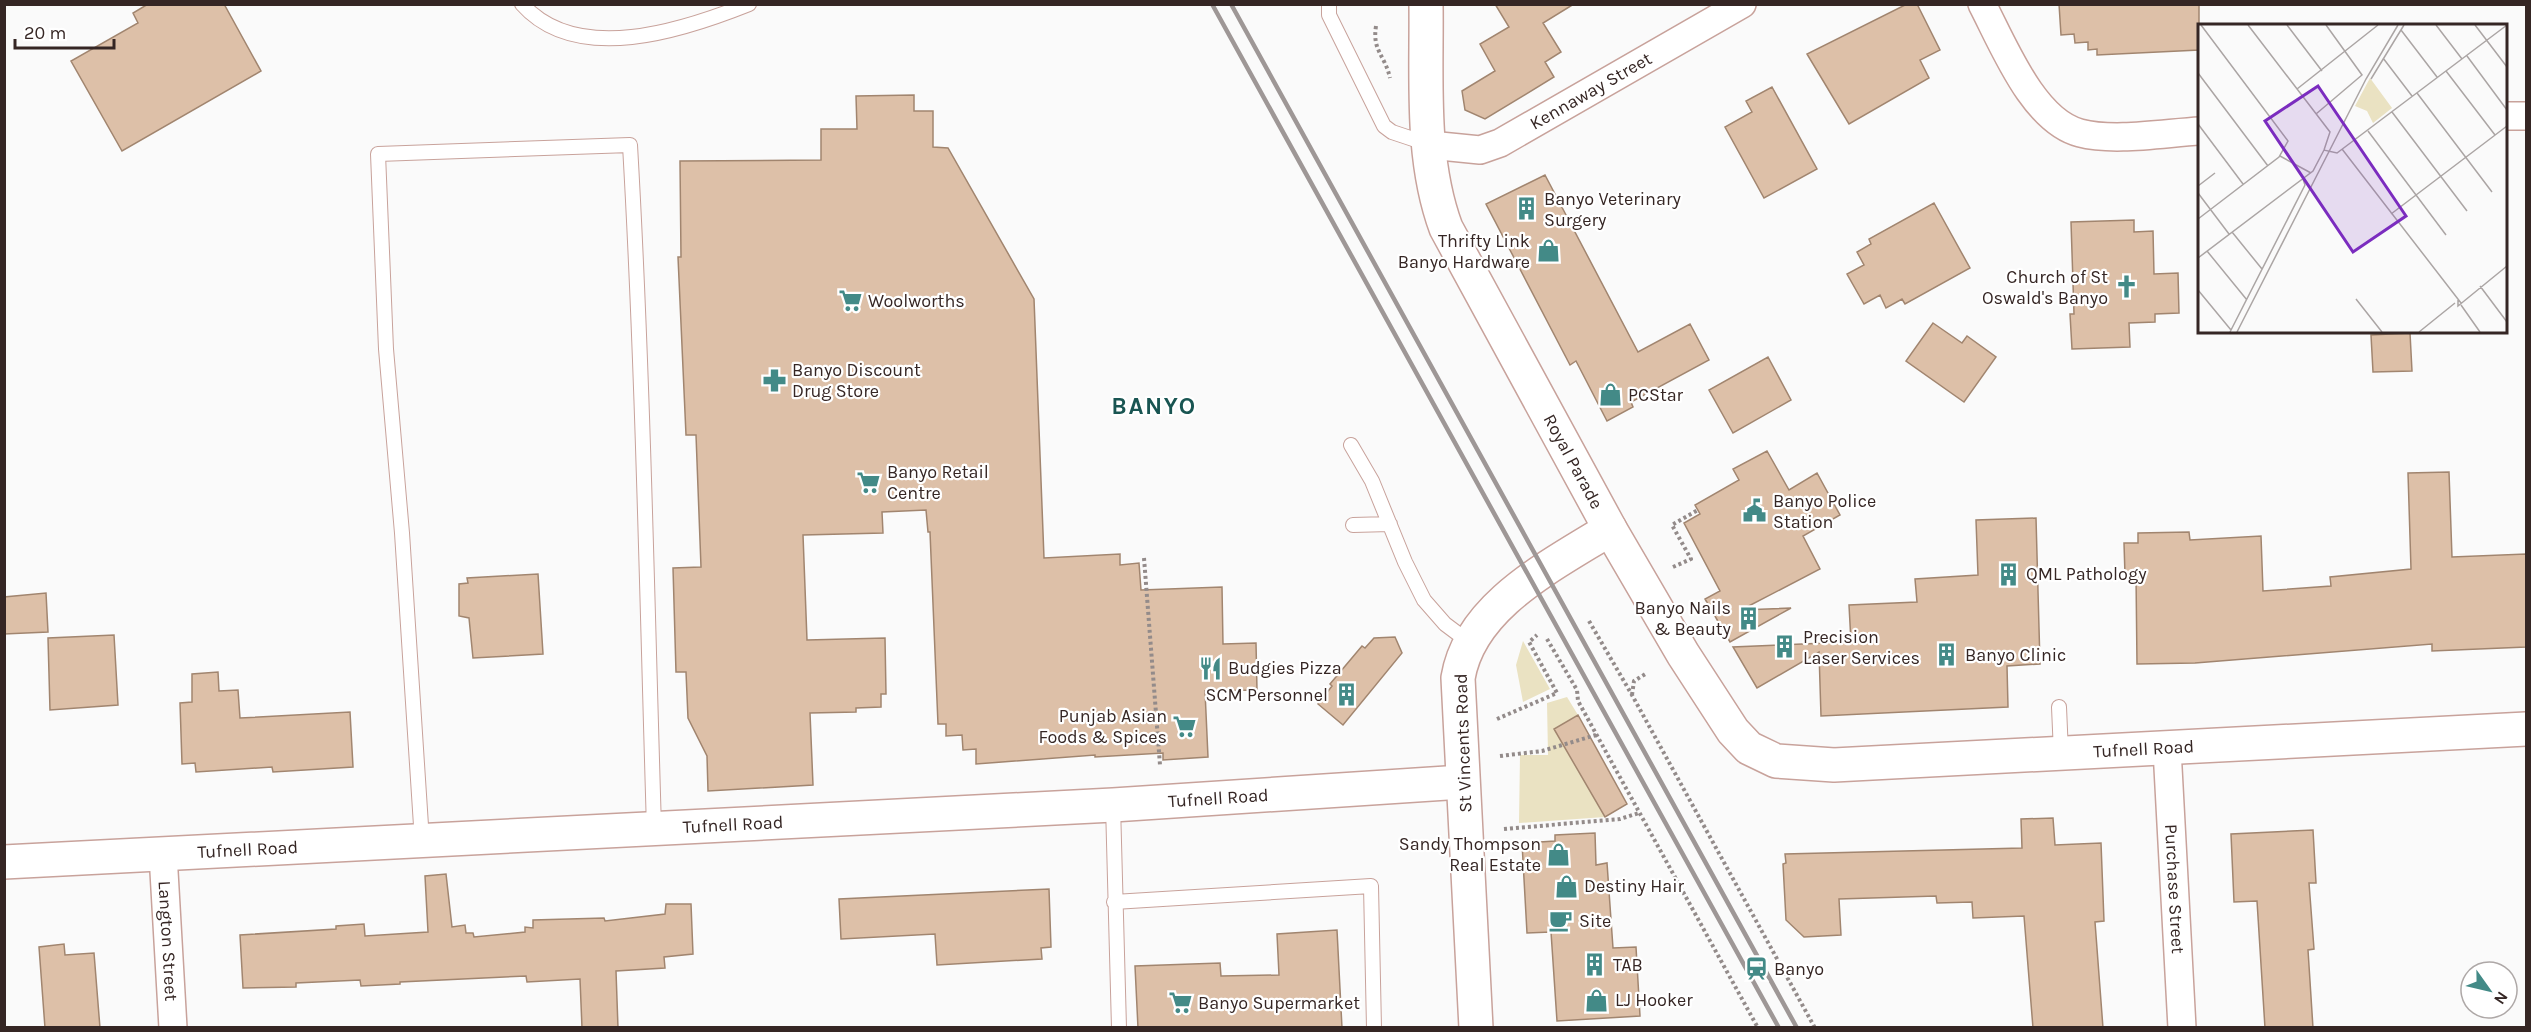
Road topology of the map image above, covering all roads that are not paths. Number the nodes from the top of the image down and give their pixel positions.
1 (522, 4) edge
2 (749, 4) edge
3 (1329, 4) edge
4 (1426, 4) edge
5 (1742, 4) edge
6 (1982, 4) edge
7 (2507, 116) edge
8 (2526, 116) edge
9 (2198, 131) edge
10 (1430, 145) junction
11 (1351, 445) dead end
12 (1390, 524) junction
13 (1353, 525) dead end
14 (1610, 529) junction
15 (1469, 642) junction
16 (2059, 707) dead end
17 (2526, 729) edge
18 (2167, 749) junction
19 (2061, 753) junction
20 (1761, 755) joint
21 (1462, 782) junction
22 (1113, 805) junction
23 (654, 828) junction
24 (422, 841) junction
25 (163, 854) junction
26 (4, 862) edge
27 (1114, 902) junction
28 (172, 1028) edge
29 (1119, 1028) edge
30 (1374, 1028) edge
31 (1476, 1028) edge
32 (2182, 1028) edge

1 - 2 lane
3 - 10 lane
4 - 10 street, Royal Parade
5 - 10 street, Kennaway Street
6 - 9 street
7 - 8 street
10 - 14 street, Royal Parade
11 - 12 lane
12 - 13 lane
12 - 15 lane
14 - 15 street, St Vincents Road
14 - 20 street, Royal Parade
15 - 21 street, St Vincents Road
16 - 19 lane
17 - 18 street, Tufnell Road
18 - 19 street, Tufnell Road
18 - 32 street, Purchase Street
19 - 20 street, Tufnell Road
21 - 22 street, Tufnell Road
21 - 31 street, St Vincents Road
22 - 23 street, Tufnell Road
22 - 27 lane
23 - 24 street, Tufnell Road
23 - 24 lane
24 - 25 street, Tufnell Road
25 - 26 street, Tufnell Road
25 - 28 street, Langton Street
27 - 29 lane
27 - 30 lane

